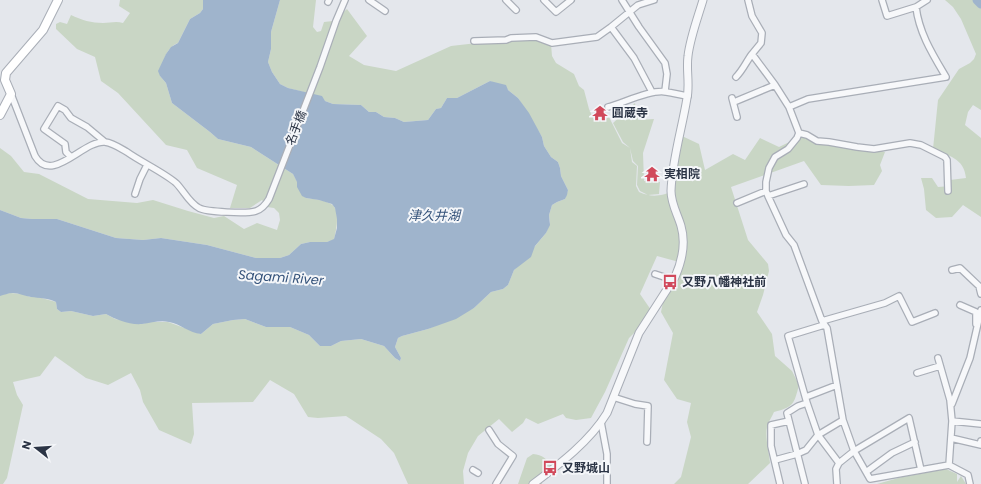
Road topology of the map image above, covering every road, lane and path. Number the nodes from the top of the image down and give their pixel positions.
1 (58, 0) edge
2 (345, 0) edge
3 (369, 0) edge
4 (506, 0) edge
5 (544, 0) edge
6 (571, 0) edge
7 (622, 0) edge
8 (654, 0) edge
9 (703, 0) edge
10 (748, 0) edge
11 (882, 0) edge
12 (926, 0) edge
13 (916, 7) junction
14 (516, 10) dead end
15 (385, 11) dead end
16 (630, 11) junction
17 (611, 27) junction
18 (474, 41) dead end
19 (752, 54) junction
20 (736, 77) dead end
21 (775, 85) junction
22 (666, 91) junction
23 (652, 92) junction
24 (12, 94) junction
25 (688, 96) junction
26 (608, 107) dead end
27 (789, 107) junction
28 (0, 115) edge
29 (737, 117) dead end
30 (799, 133) junction
31 (105, 142) junction
32 (71, 157) junction
33 (147, 165) junction
34 (804, 184) dead end
35 (948, 190) dead end
36 (767, 193) junction
37 (135, 194) dead end
38 (737, 203) dead end
39 (952, 270) dead end
40 (655, 274) dead end
41 (673, 280) junction
42 (981, 294) edge
43 (960, 305) dead end
44 (981, 310) edge
45 (935, 313) dead end
46 (823, 323) junction
47 (977, 328) junction
48 (938, 358) dead end
49 (940, 366) junction
50 (917, 373) dead end
51 (837, 385) junction
52 (613, 397) junction
53 (806, 400) junction
54 (951, 406) junction
55 (843, 420) junction
56 (952, 421) junction
57 (601, 422) junction
58 (789, 422) junction
59 (981, 424) edge
60 (489, 430) dead end
61 (818, 434) junction
62 (951, 438) junction
63 (981, 441) edge
64 (647, 442) dead end
65 (915, 442) junction
66 (854, 451) junction
67 (797, 454) junction
68 (775, 460) junction
69 (839, 463) junction
70 (949, 465) junction
71 (921, 470) junction
72 (866, 472) junction
73 (778, 483) edge
74 (496, 484) edge
75 (533, 484) edge
76 (607, 484) edge
77 (805, 484) edge
78 (837, 484) edge
79 (970, 484) edge
80 (974, 484) edge

1 - 24 main road
2 - 33 street, 名手橋
3 - 15 street
4 - 14 street
5 - 6 street
7 - 16 street
8 - 16 street
9 - 25 street
10 - 19 street
11 - 13 street
12 - 13 street
13 - 27 street
16 - 17 street
16 - 22 street
17 - 18 street
17 - 23 street
19 - 20 street
19 - 21 street
21 - 27 street
21 - 29 street
22 - 23 street
22 - 25 street
23 - 26 street
24 - 28 main road
24 - 32 street
25 - 41 street
27 - 30 street
30 - 35 street
30 - 36 street
31 - 32 street
31 - 32 street, 名手橋
31 - 33 street, 名手橋
33 - 37 street
34 - 36 street
36 - 38 street
36 - 46 street
39 - 42 street
40 - 41 street
41 - 52 street
43 - 47 street
44 - 47 street
45 - 46 street
46 - 51 street
46 - 53 street
47 - 54 street
48 - 49 street
49 - 50 street
49 - 54 street
51 - 53 street
51 - 55 street
52 - 57 street
52 - 64 street
53 - 58 street
53 - 61 street
54 - 56 street
55 - 61 street
55 - 66 street
56 - 59 street
56 - 62 street
57 - 75 street
57 - 76 street
58 - 67 street
58 - 68 street
60 - 74 street
61 - 67 street
61 - 69 street
62 - 63 street
62 - 70 street
65 - 66 street
65 - 71 street
65 - 72 street
66 - 69 street
66 - 72 street
67 - 68 street
67 - 77 street
68 - 73 street
69 - 78 street
70 - 71 street
70 - 79 street
71 - 72 street
79 - 80 street

